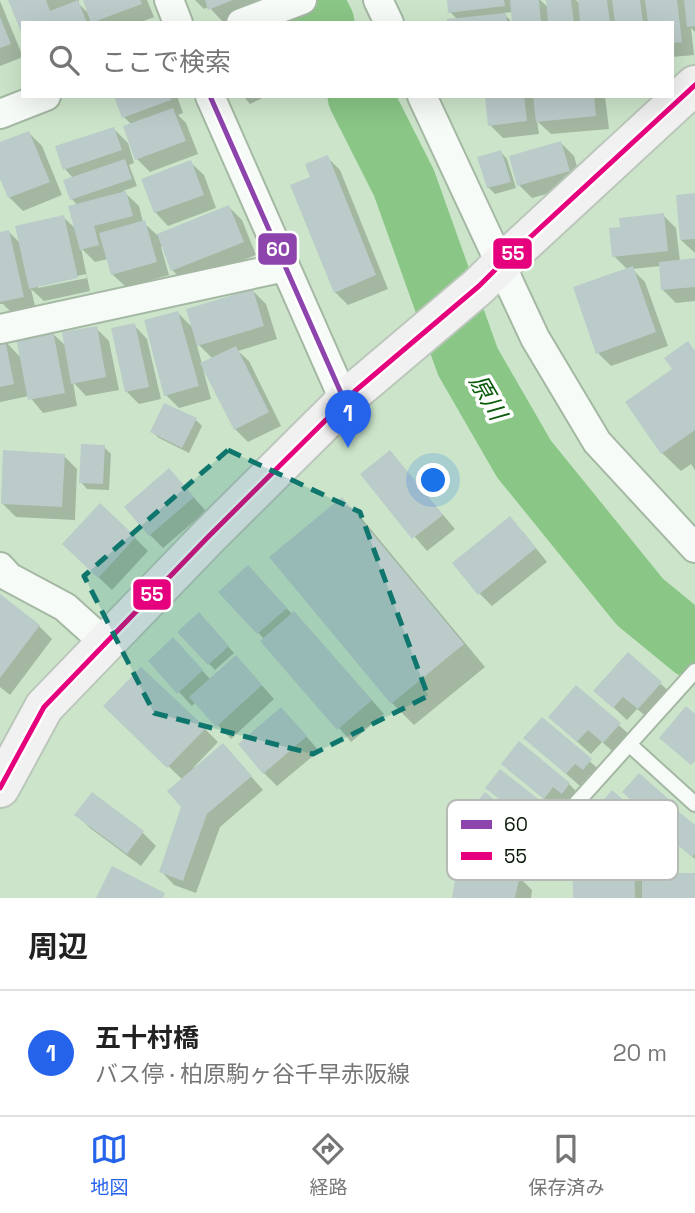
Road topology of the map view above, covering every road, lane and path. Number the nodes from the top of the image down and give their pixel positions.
1 (169, 0) edge
2 (302, 0) edge
3 (378, 0) edge
4 (252, 19) edge
5 (177, 21) edge
6 (388, 21) edge
7 (695, 85) edge
8 (41, 98) edge
9 (211, 98) edge
10 (423, 98) edge
11 (0, 114) edge
12 (285, 267) junction
13 (490, 275) junction
14 (0, 329) edge
15 (350, 396) junction
16 (695, 548) edge
17 (0, 567) edge
18 (105, 643) junction
19 (695, 671) edge
20 (629, 745) junction
21 (0, 788) edge
22 (580, 800) edge
23 (695, 804) edge

1 - 5 street
2 - 4 street
3 - 6 street
7 - 13 main road
8 - 11 street
9 - 12 street
10 - 13 street
12 - 14 street
12 - 15 street
13 - 15 main road
13 - 16 street
15 - 18 main road
17 - 18 street
18 - 21 main road
19 - 20 lane
20 - 22 lane
20 - 23 lane

